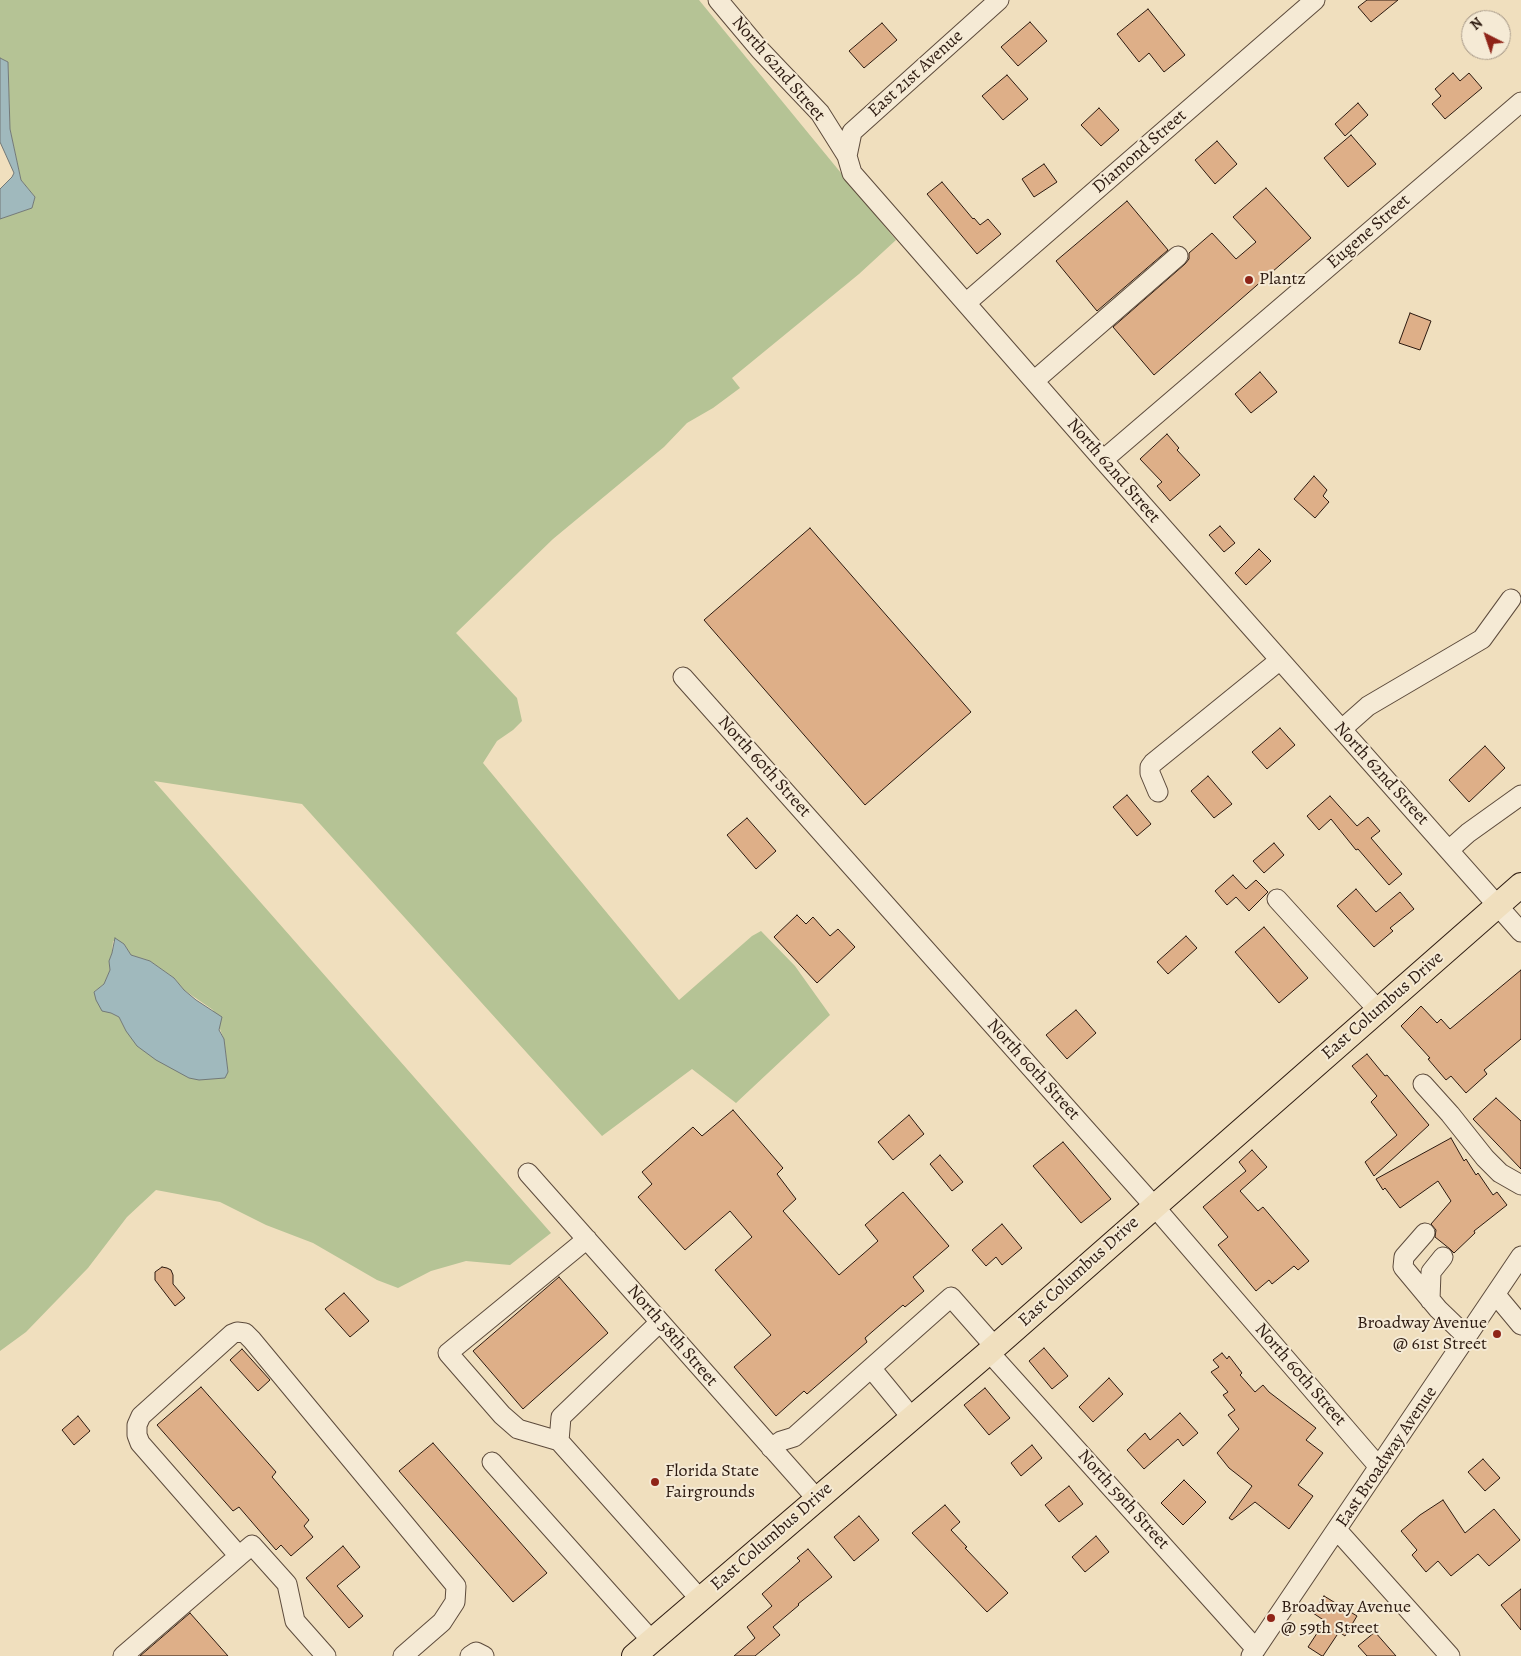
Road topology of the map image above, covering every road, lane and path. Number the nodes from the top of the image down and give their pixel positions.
1 (718, 0) edge
2 (999, 0) edge
3 (1315, 0) edge
4 (1521, 102) edge
5 (847, 156) junction
6 (1178, 256) dead end
7 (966, 304) junction
8 (1034, 381) junction
9 (1103, 460) junction
10 (1511, 599) dead end
11 (1280, 660) junction
12 (683, 677) dead end
13 (1342, 729) junction
14 (1158, 792) dead end
15 (1521, 795) edge
16 (1449, 850) junction
17 (1521, 886) edge
18 (1277, 899) dead end
19 (1498, 906) junction
20 (1521, 932) edge
21 (1378, 1010) junction
22 (1423, 1084) dead end
23 (528, 1173) dead end
24 (1521, 1185) edge
25 (1154, 1206) junction
26 (1425, 1233) dead end
27 (587, 1239) junction
28 (1521, 1256) edge
29 (1443, 1257) dead end
30 (1496, 1295) junction
31 (1430, 1300) junction
32 (660, 1322) junction
33 (1521, 1325) edge
34 (1467, 1337) junction
35 (992, 1349) junction
36 (872, 1368) junction
37 (912, 1418) junction
38 (559, 1441) junction
39 (771, 1448) junction
40 (492, 1462) dead end
41 (1379, 1467) junction
42 (817, 1499) junction
43 (1337, 1530) junction
44 (240, 1556) junction
45 (700, 1599) junction
46 (652, 1641) junction
47 (1254, 1652) edge
48 (123, 1656) edge
49 (326, 1656) edge
50 (403, 1656) edge
51 (470, 1656) edge
52 (484, 1656) edge
53 (634, 1656) edge
54 (1450, 1656) edge

1 - 5 street, North 62nd Street
2 - 5 street, East 21st Avenue
3 - 7 street, Diamond Street
4 - 9 street, Eugene Street
5 - 7 street, North 62nd Street
6 - 8 street
7 - 8 street, North 62nd Street
8 - 9 street, North 62nd Street
9 - 11 street, North 62nd Street
10 - 13 street
11 - 13 street, North 62nd Street
11 - 14 street
12 - 25 street, North 60th Street
13 - 16 street, North 62nd Street
15 - 16 street
16 - 19 street, North 62nd Street
17 - 19 main road, East Columbus Drive
18 - 21 street
19 - 20 street, North 62nd Street
19 - 21 main road, East Columbus Drive
21 - 25 main road, East Columbus Drive
22 - 24 street
23 - 27 street, North 58th Street
25 - 35 main road, East Columbus Drive
25 - 41 street, North 60th Street
26 - 31 street
27 - 32 street, North 58th Street
27 - 38 street
28 - 30 street, East Broadway Avenue
29 - 31 street
30 - 33 street
30 - 34 street, East Broadway Avenue
31 - 34 street
32 - 38 street
32 - 39 street, North 58th Street
34 - 41 street, East Broadway Avenue
35 - 36 street, North 59th Street
35 - 37 main road, East Columbus Drive
35 - 47 street, North 59th Street
36 - 37 street
36 - 39 street
37 - 42 main road, East Columbus Drive
38 - 45 street
39 - 42 street, North 58th Street
40 - 46 street
41 - 43 street, East Broadway Avenue
42 - 45 main road, East Columbus Drive
43 - 47 street, East Broadway Avenue
43 - 54 street
44 - 48 street
44 - 49 street
44 - 50 street
45 - 46 main road, East Columbus Drive
46 - 53 main road, East Columbus Drive
51 - 52 street

